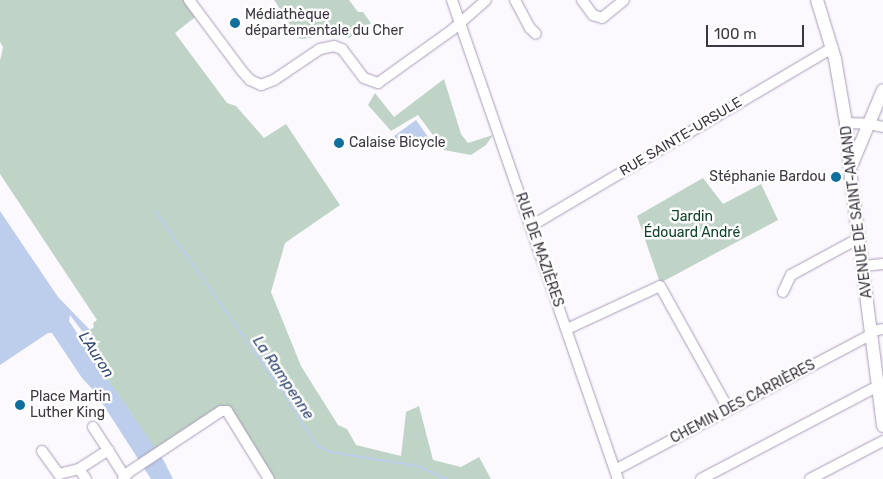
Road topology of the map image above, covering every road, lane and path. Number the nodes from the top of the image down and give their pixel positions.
1 (189, 0) edge
2 (452, 0) edge
3 (486, 0) edge
4 (515, 0) edge
5 (582, 0) edge
6 (624, 0) edge
7 (818, 0) edge
8 (459, 22) junction
9 (536, 34) dead end
10 (832, 48) junction
11 (883, 90) edge
12 (846, 123) junction
13 (870, 124) junction
14 (883, 128) edge
15 (850, 168) junction
16 (531, 226) junction
17 (859, 241) junction
18 (883, 264) edge
19 (863, 266) junction
20 (783, 292) dead end
21 (566, 330) junction
22 (875, 331) edge
23 (878, 386) junction
24 (728, 408) junction
25 (93, 426) dead end
26 (883, 426) edge
27 (883, 441) edge
28 (42, 450) dead end
29 (108, 450) junction
30 (79, 469) junction
31 (125, 476) edge
32 (615, 476) edge
33 (86, 479) edge
34 (269, 479) edge
35 (701, 479) edge
36 (810, 479) edge

1 - 8 street
2 - 8 street, RUE DE MAZIÈRES
3 - 8 street
4 - 9 street
5 - 6 street
7 - 10 main road, AVENUE DE SAINT-AMAND
8 - 16 street, RUE DE MAZIÈRES
10 - 12 main road, AVENUE DE SAINT-AMAND
10 - 16 street, RUE SAINTE-URSULE
11 - 13 main road
12 - 13 street
12 - 15 main road, AVENUE DE SAINT-AMAND
13 - 14 street
13 - 15 main road
15 - 17 main road, AVENUE DE SAINT-AMAND
16 - 21 street, RUE DE MAZIÈRES
17 - 19 main road, AVENUE DE SAINT-AMAND
17 - 20 street
18 - 19 street
19 - 22 main road, AVENUE DE SAINT-AMAND
21 - 24 street
21 - 32 street, RUE DE MAZIÈRES
22 - 23 main road, AVENUE DE SAINT-AMAND
22 - 24 street, CHEMIN DES CARRIÈRES
23 - 26 main road, AVENUE DE SAINT-AMAND
23 - 35 street
24 - 32 street, CHEMIN DES CARRIÈRES
25 - 29 street
27 - 36 street
28 - 30 street
29 - 30 street
29 - 31 street
30 - 33 street
31 - 34 street

